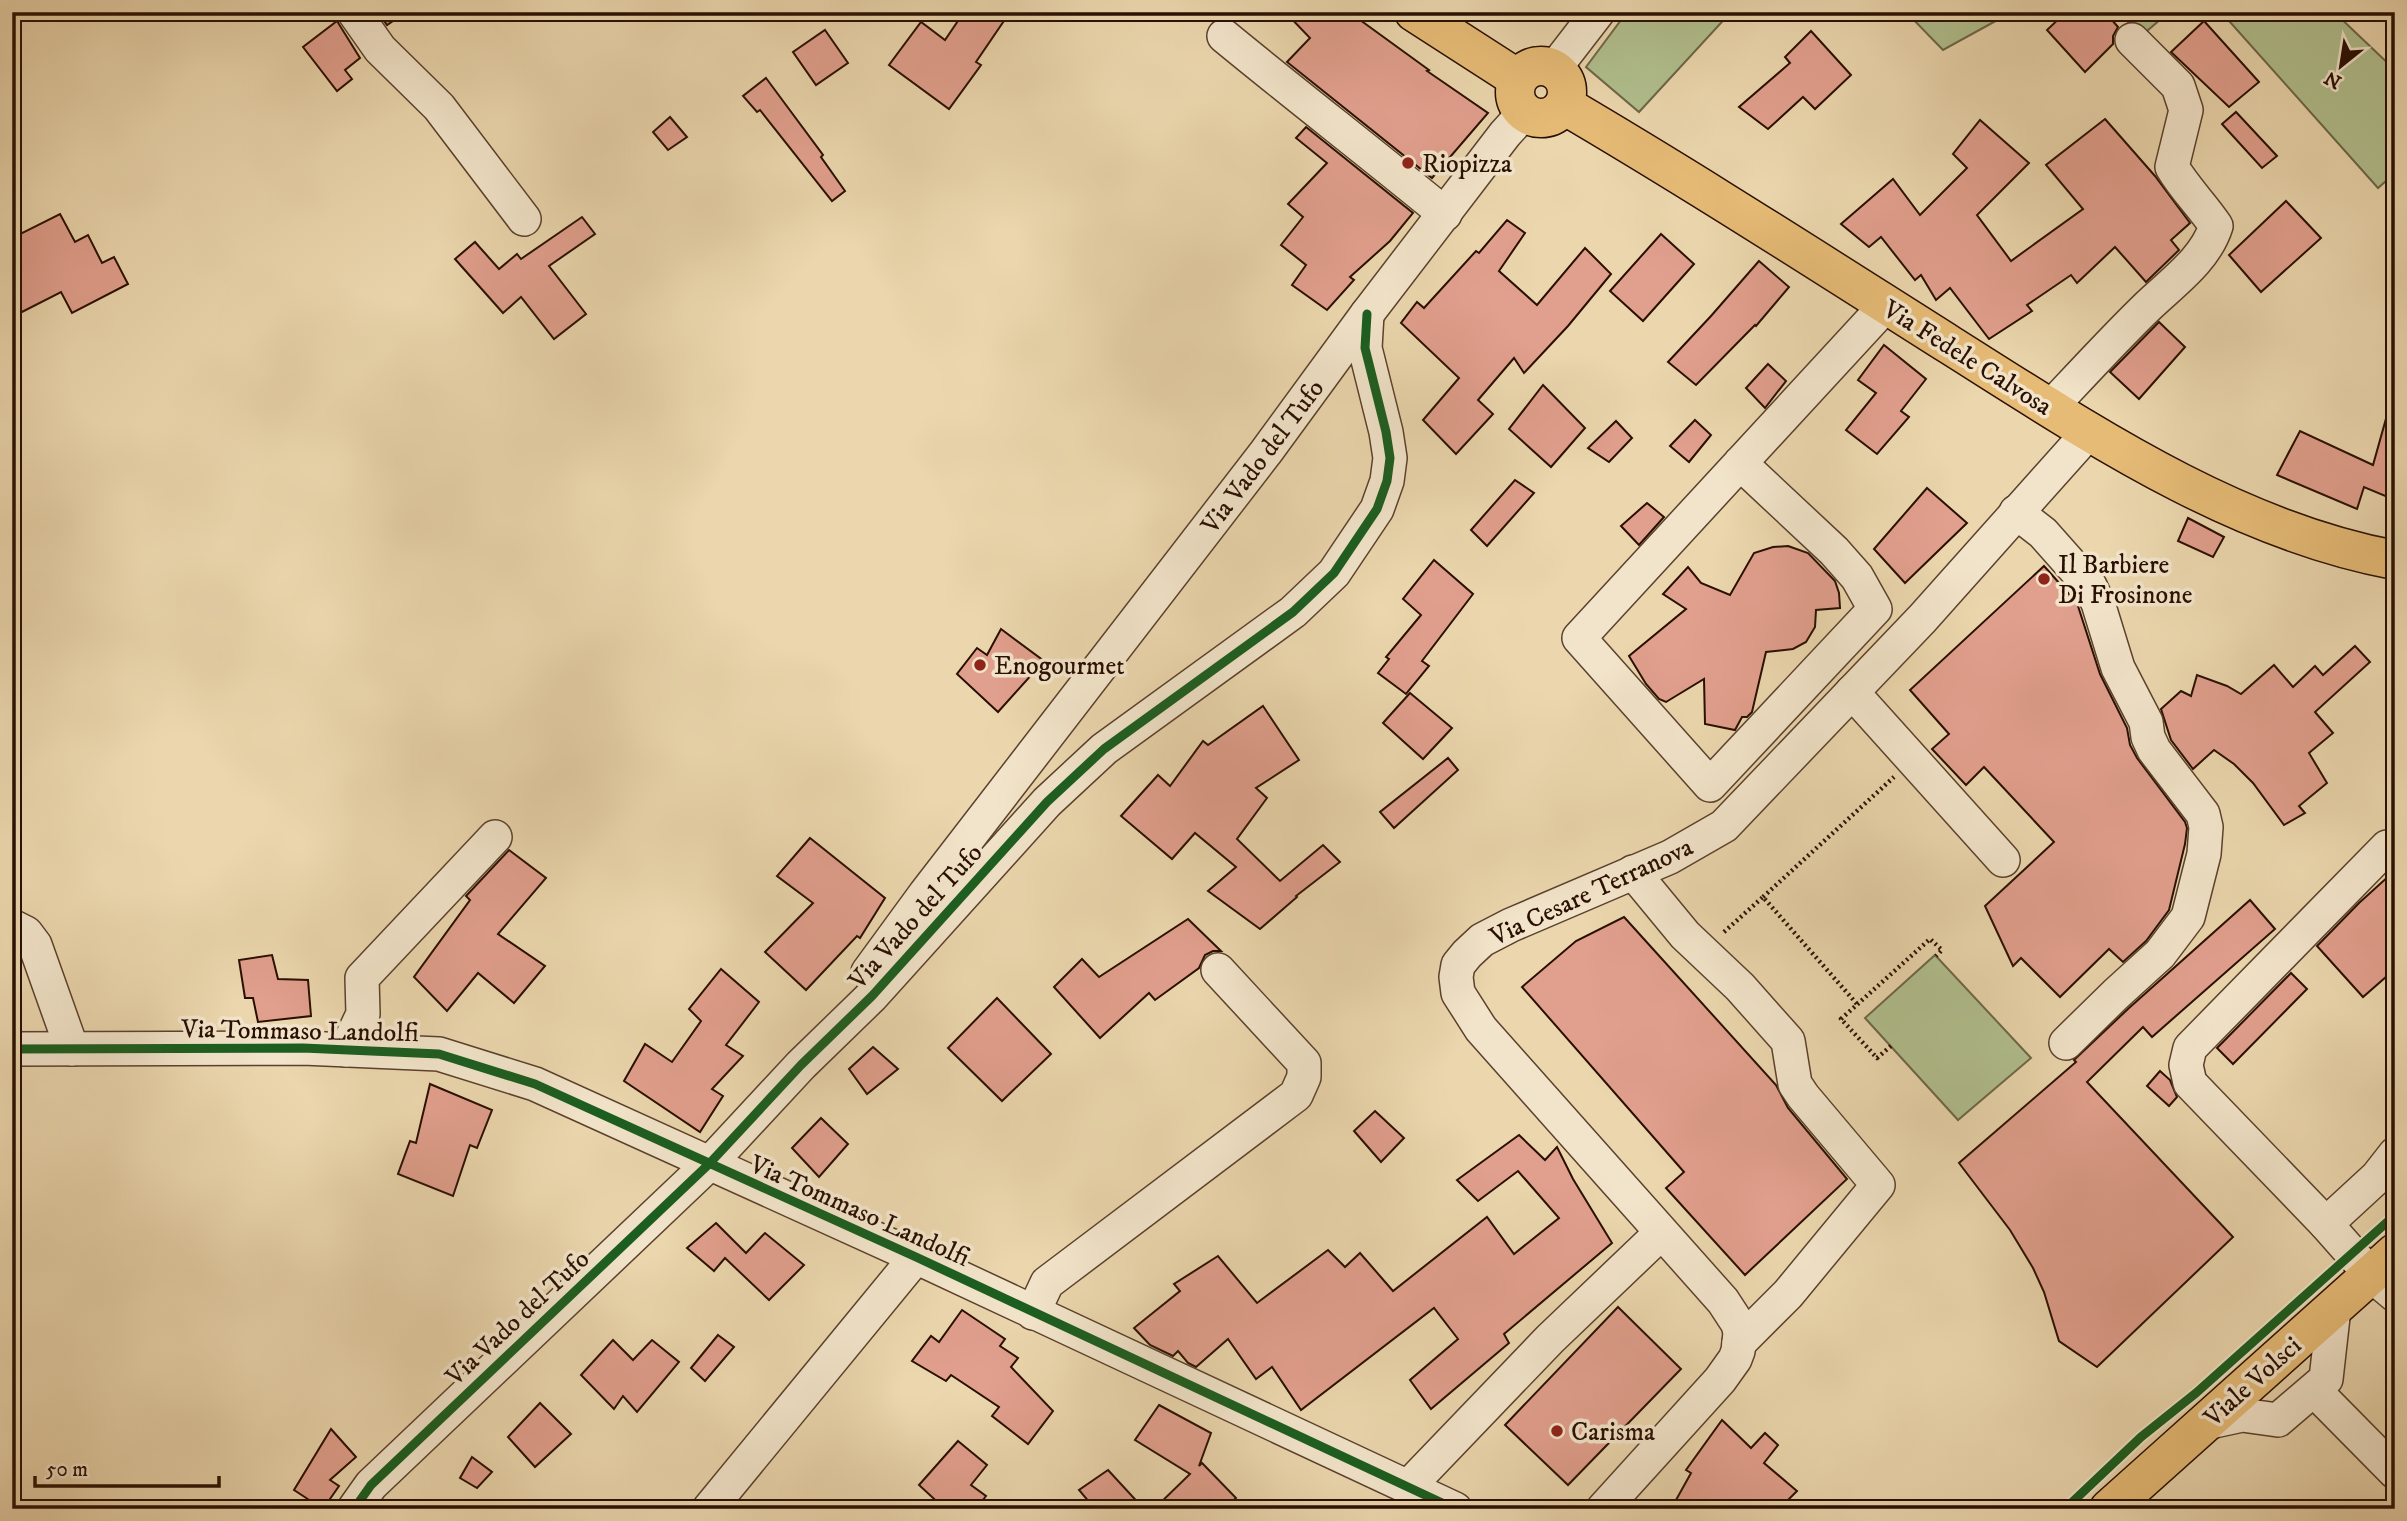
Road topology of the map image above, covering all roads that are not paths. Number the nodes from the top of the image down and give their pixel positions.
1 (354, 12) edge
2 (1414, 12) edge
3 (1598, 12) edge
4 (1224, 36) dead end
5 (2132, 40) dead end
6 (1532, 87) junction
7 (1445, 214) junction
8 (524, 219) dead end
9 (1886, 305) junction
10 (1367, 314) junction
11 (2050, 408) junction
12 (2089, 432) junction
13 (1740, 463) junction
14 (2016, 512) junction
15 (2395, 560) edge
16 (1852, 692) junction
17 (495, 837) dead end
18 (2395, 856) edge
19 (2003, 860) dead end
20 (1633, 872) junction
21 (12, 926) edge
22 (1218, 970) dead end
23 (2066, 1043) dead end
24 (12, 1049) edge
25 (72, 1049) junction
26 (346, 1050) junction
27 (801, 1065) junction
28 (2395, 1154) edge
29 (709, 1164) junction
30 (2326, 1224) junction
31 (1661, 1233) junction
32 (916, 1257) junction
33 (2387, 1274) edge
34 (2334, 1308) junction
35 (1033, 1313) junction
36 (1739, 1343) junction
37 (2314, 1390) junction
38 (2205, 1423) junction
39 (2395, 1472) edge
40 (1408, 1487) junction
41 (354, 1509) edge
42 (709, 1509) edge
43 (1455, 1509) edge
44 (1602, 1509) edge
45 (2109, 1509) edge

1 - 8 street
2 - 6 main road
3 - 6 street, Via Vado del Tufo
4 - 7 street
5 - 11 street
6 - 7 street, Via Vado del Tufo
6 - 9 main road, Via Fedele Calvosa
7 - 10 street, Via Vado del Tufo
9 - 11 main road, Via Fedele Calvosa
9 - 13 street
10 - 27 street, Via Vado del Tufo
10 - 27 street, Via Vado del Tufo
11 - 12 main road, Via Fedele Calvosa
12 - 14 street, Via Cesare Terranova
12 - 15 main road, Via Fedele Calvosa
13 - 13 street
14 - 16 street, Via Cesare Terranova
14 - 23 street
16 - 19 street
16 - 20 street, Via Cesare Terranova
17 - 26 street
18 - 30 street
20 - 31 street, Via Cesare Terranova
20 - 36 street
21 - 25 street
22 - 35 street
24 - 25 street, Via Tommaso Landolfi
25 - 26 street, Via Tommaso Landolfi
26 - 29 street, Via Tommaso Landolfi
27 - 29 street, Via Vado del Tufo
28 - 30 street
29 - 32 street, Via Tommaso Landolfi
29 - 41 street, Via Vado del Tufo
30 - 33 street
31 - 36 street, Via Cesare Terranova
31 - 40 street
32 - 35 street, Via Tommaso Landolfi
32 - 42 street
33 - 34 main road, Viale Volsci
34 - 37 street
34 - 38 main road, Viale Volsci
35 - 40 street, Via Tommaso Landolfi
36 - 44 street
37 - 38 street
37 - 39 street
38 - 45 main road, Viale Volsci
40 - 43 street, Via Tommaso Landolfi

